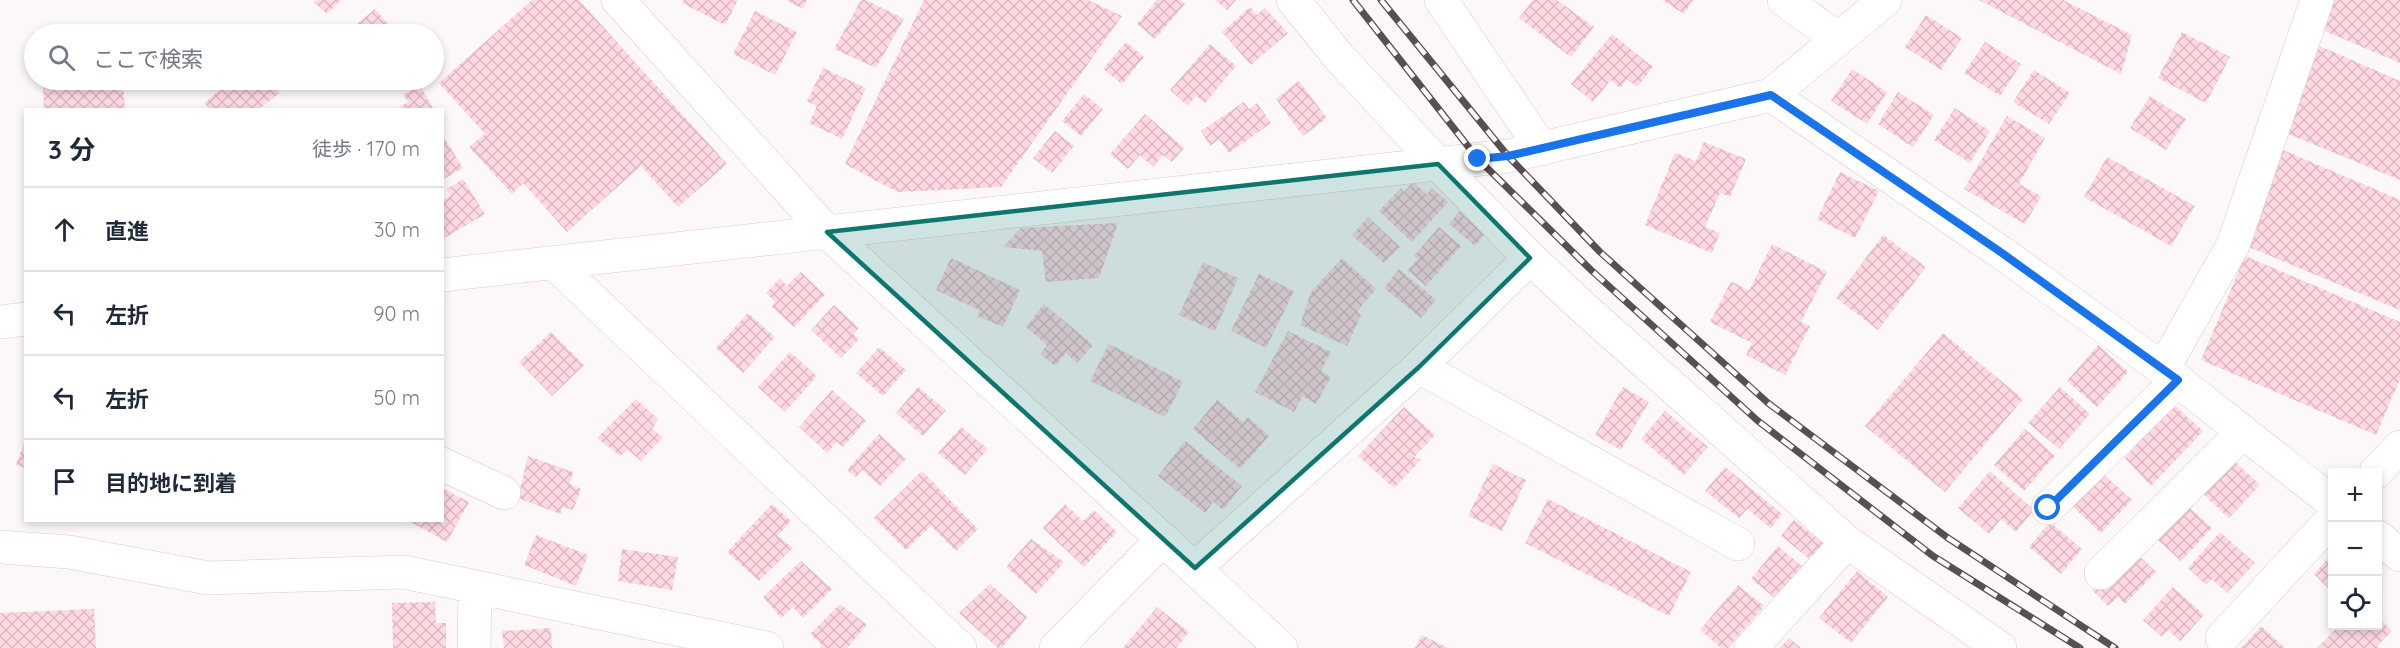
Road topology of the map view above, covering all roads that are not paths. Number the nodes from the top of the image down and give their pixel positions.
1 (618, 0) edge
2 (1293, 0) edge
3 (1441, 0) edge
4 (1784, 0) edge
5 (1885, 0) edge
6 (2317, 0) edge
7 (1837, 38) junction
8 (1771, 95) junction
9 (1542, 149) junction
10 (1438, 164) junction
11 (827, 232) junction
12 (1530, 258) junction
13 (555, 264) junction
14 (444, 275) edge
15 (24, 319) edge
16 (0, 322) edge
17 (1419, 367) junction
18 (2170, 374) junction
19 (2243, 432) junction
20 (2400, 447) edge
21 (444, 465) edge
22 (2380, 468) edge
23 (504, 493) dead end
24 (2328, 499) edge
25 (2048, 508) dead end
26 (2329, 522) edge
27 (1163, 539) junction
28 (2382, 540) edge
29 (1847, 542) junction
30 (1738, 544) dead end
31 (0, 547) edge
32 (2400, 555) edge
33 (1195, 568) junction
34 (2101, 573) dead end
35 (475, 586) junction
36 (2222, 638) dead end
37 (474, 648) edge
38 (767, 648) edge
39 (960, 648) edge
40 (1056, 648) edge
41 (1281, 648) edge
42 (1751, 648) edge
43 (2000, 648) edge

1 - 11 street
2 - 10 street
3 - 9 street
4 - 7 street
5 - 7 street
6 - 18 street
7 - 8 street
8 - 9 street
8 - 18 street
9 - 10 street
10 - 11 street
10 - 12 street
11 - 13 street
11 - 27 street
12 - 17 street
12 - 29 street
13 - 14 street
13 - 39 street
15 - 16 street
17 - 30 street
17 - 33 street
18 - 19 street
18 - 25 street
19 - 24 street
19 - 34 street
20 - 22 street
21 - 23 street
26 - 36 street
27 - 33 street
27 - 40 street
28 - 32 street
29 - 42 street
29 - 43 street
31 - 35 street
33 - 41 street
35 - 37 street
35 - 38 street

